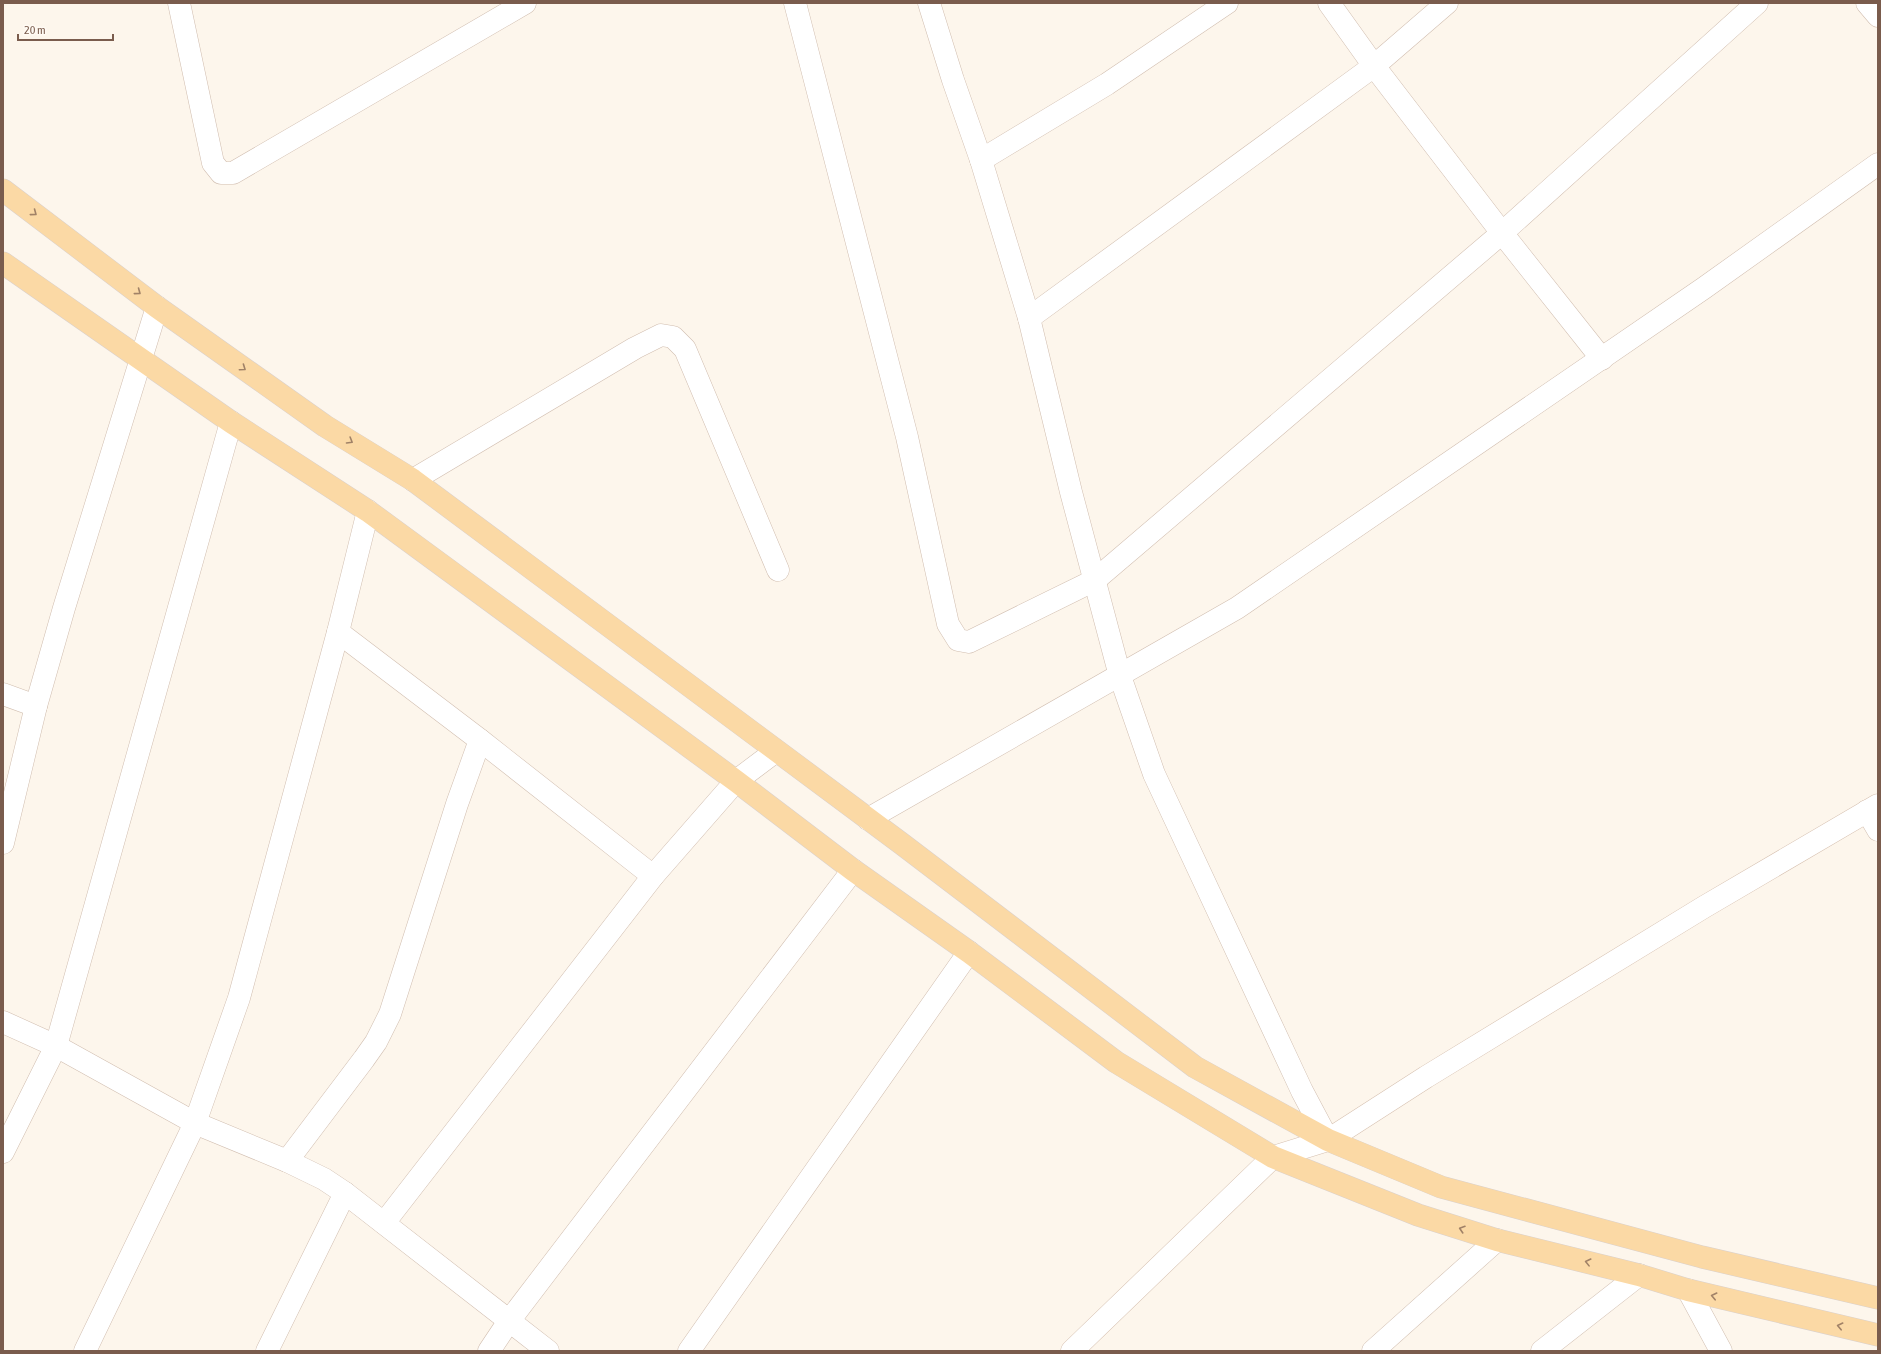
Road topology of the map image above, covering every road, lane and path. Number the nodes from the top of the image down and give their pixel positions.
1 (179, 3) edge
2 (525, 3) edge
3 (795, 3) edge
4 (929, 3) edge
5 (1227, 3) edge
6 (1329, 3) edge
7 (1447, 3) edge
8 (1757, 3) edge
9 (1867, 3) edge
10 (1878, 16) edge
11 (1374, 66) junction
12 (982, 160) junction
13 (1877, 168) edge
14 (3, 190) edge
15 (1502, 233) junction
16 (3, 263) edge
17 (157, 307) junction
18 (1029, 318) junction
19 (141, 358) junction
20 (1602, 359) junction
21 (231, 422) junction
22 (413, 480) junction
23 (368, 511) junction
24 (778, 570) dead end
25 (1095, 580) junction
26 (338, 632) junction
27 (1120, 676) junction
28 (3, 694) edge
29 (36, 706) junction
30 (480, 740) junction
31 (776, 751) junction
32 (736, 781) junction
33 (1873, 808) edge
34 (868, 819) junction
35 (1878, 830) edge
36 (3, 843) edge
37 (853, 870) junction
38 (653, 876) junction
39 (969, 952) junction
40 (3, 1022) edge
41 (56, 1046) junction
42 (195, 1123) junction
43 (1328, 1140) junction
44 (3, 1152) edge
45 (1273, 1156) junction
46 (287, 1162) junction
47 (345, 1193) junction
48 (384, 1223) junction
49 (1497, 1240) junction
50 (1639, 1275) junction
51 (1688, 1290) junction
52 (1878, 1298) edge
53 (509, 1321) junction
54 (1878, 1335) edge
55 (85, 1351) edge
56 (267, 1351) edge
57 (489, 1351) edge
58 (548, 1351) edge
59 (689, 1351) edge
60 (1072, 1351) edge
61 (1373, 1351) edge
62 (1542, 1351) edge
63 (1721, 1351) edge

1 - 2 street
3 - 25 street
4 - 12 street
5 - 12 street
6 - 11 street
7 - 11 street
8 - 15 street
9 - 10 street
11 - 15 street
11 - 18 street
12 - 18 street
13 - 20 street
14 -> 17 main road
15 - 20 street
15 - 25 street
16 - 19 main road
17 - 19 street
17 -> 22 main road
18 - 25 street
19 - 21 main road
19 - 29 street
20 - 27 street
21 - 23 main road
21 - 41 street
22 - 24 street
22 - 31 main road
23 - 26 street
23 - 32 main road
25 - 27 street
26 - 30 street
26 - 42 street
27 - 34 street
27 - 43 street
28 - 29 street
29 - 36 street
30 - 38 street
30 - 46 street
31 - 32 street
31 - 34 main road
32 - 37 main road
32 - 38 street
33 - 35 street
33 - 43 street
34 - 43 main road
37 - 39 main road
37 - 53 street
38 - 48 street
39 - 45 main road
39 - 59 street
40 - 41 street
41 - 42 street
41 - 44 street
42 - 46 street
42 - 55 street
43 - 45 street
43 - 52 main road
49 -> 45 main road
45 - 60 street
46 - 47 street
47 - 48 street
47 - 56 street
48 - 53 street
50 -> 49 main road
49 - 61 street
50 - 51 main road
50 - 62 street
54 -> 51 main road
51 - 63 street
53 - 57 street
53 - 58 street

